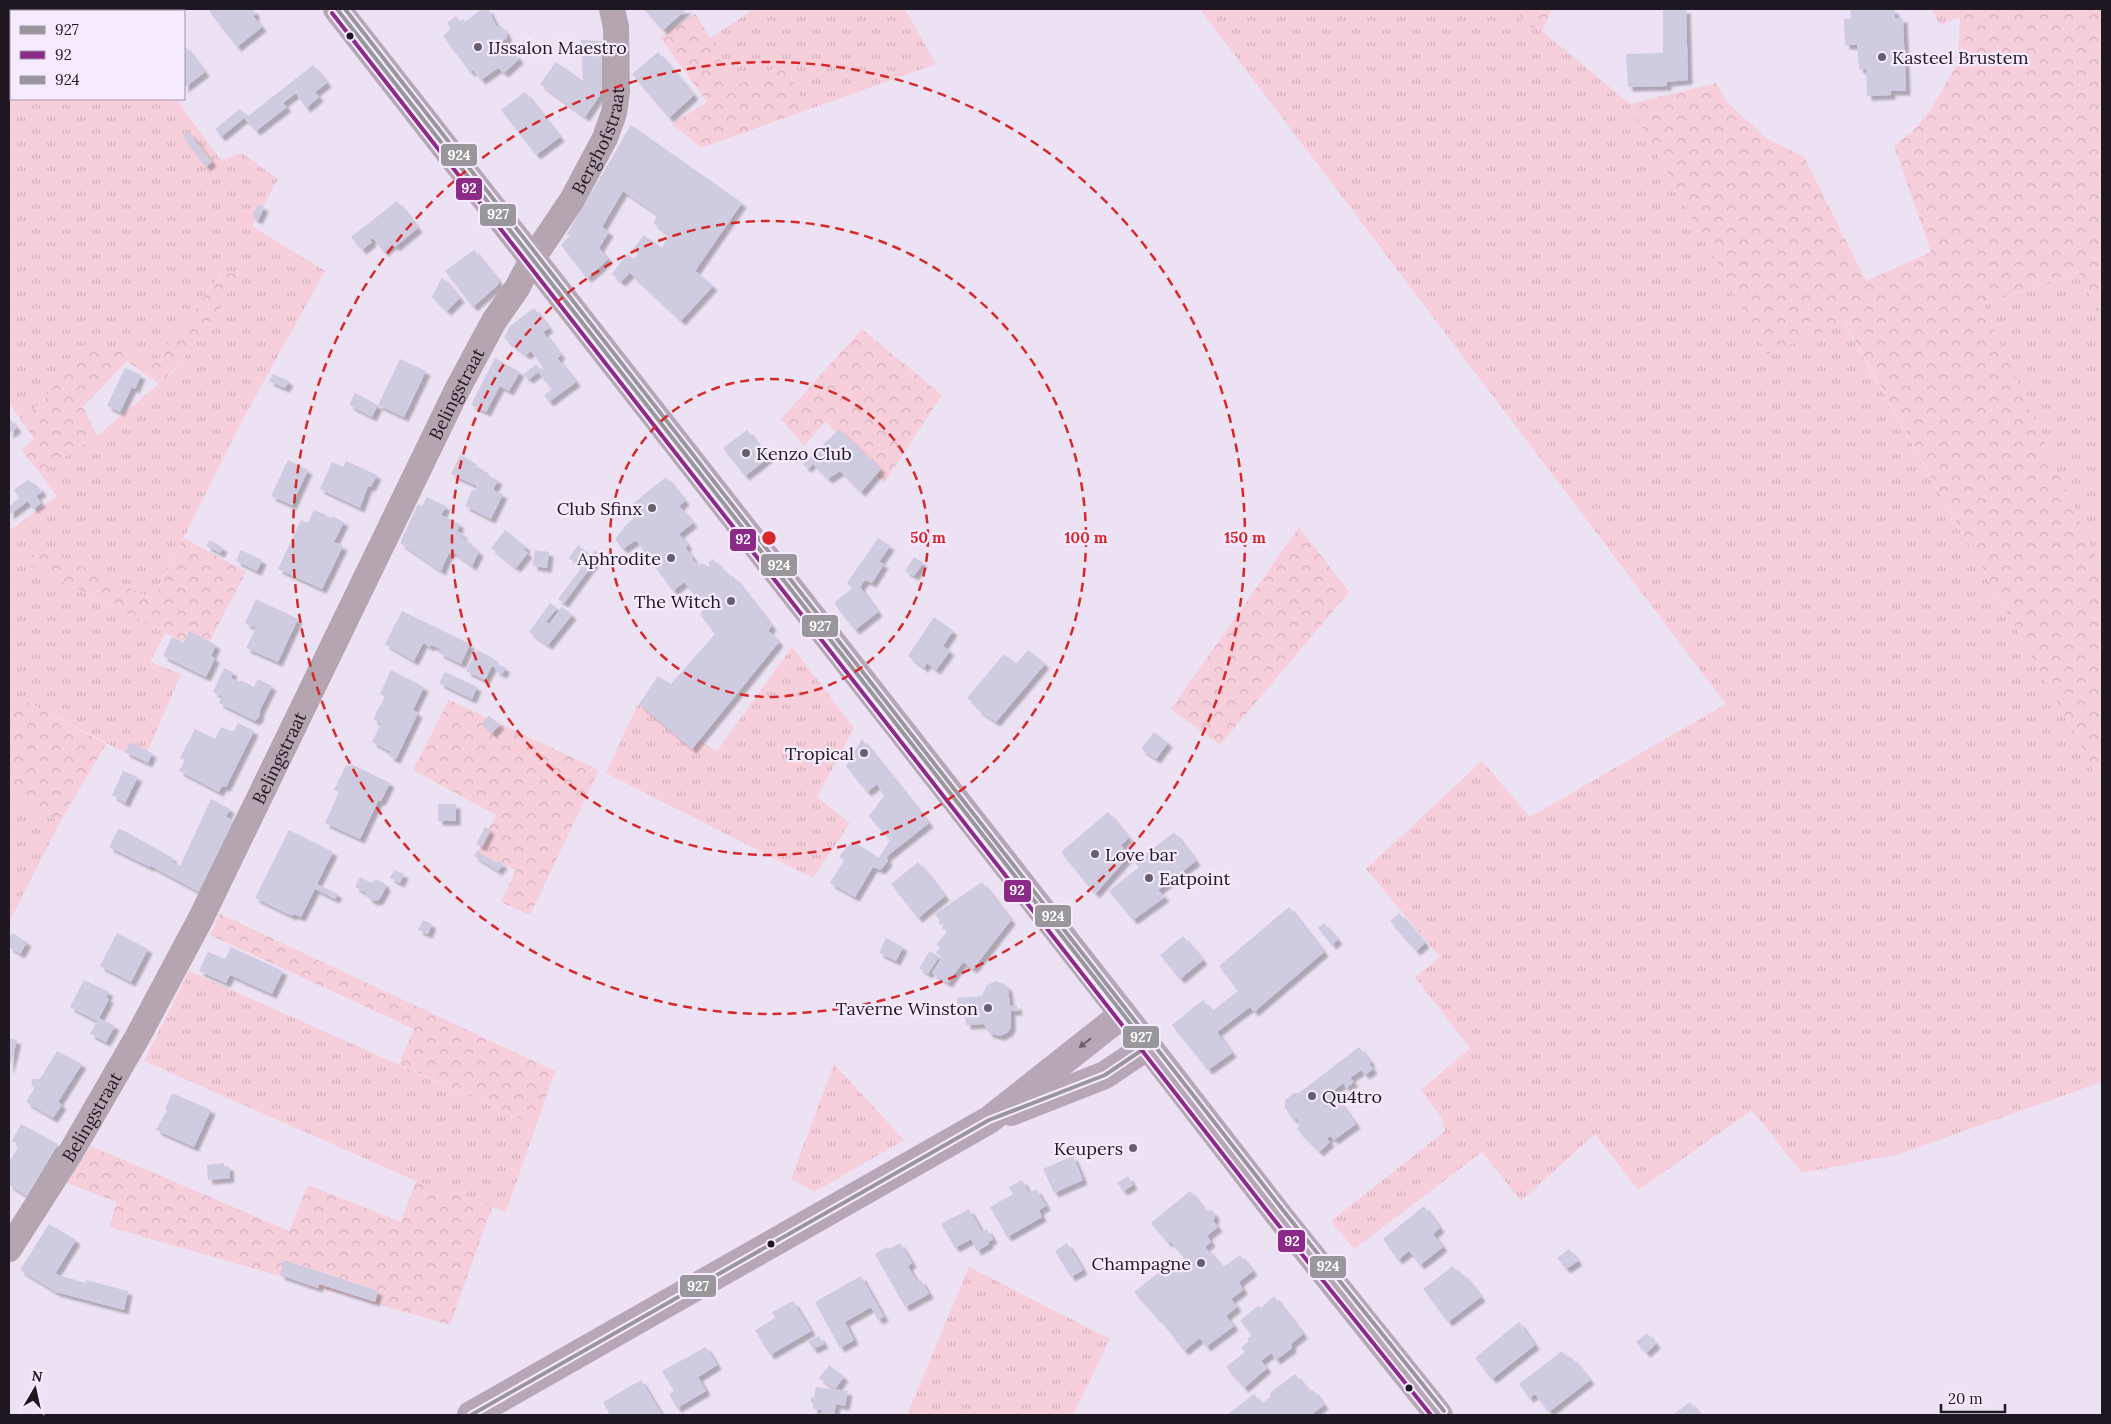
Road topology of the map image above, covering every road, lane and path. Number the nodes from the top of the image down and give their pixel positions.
1 (337, 9) edge
2 (612, 9) edge
3 (533, 258) junction
4 (1123, 1014) junction
5 (1148, 1046) junction
6 (989, 1120) junction
7 (9, 1250) edge
8 (471, 1415) edge
9 (1439, 1415) edge

1 - 3 main road
2 - 3 street, Berghofstraat
3 - 4 main road
3 - 7 street, Belingstraat
4 - 5 main road
4 -> 6 main road
5 - 6 main road
5 - 9 main road
6 - 8 main road

